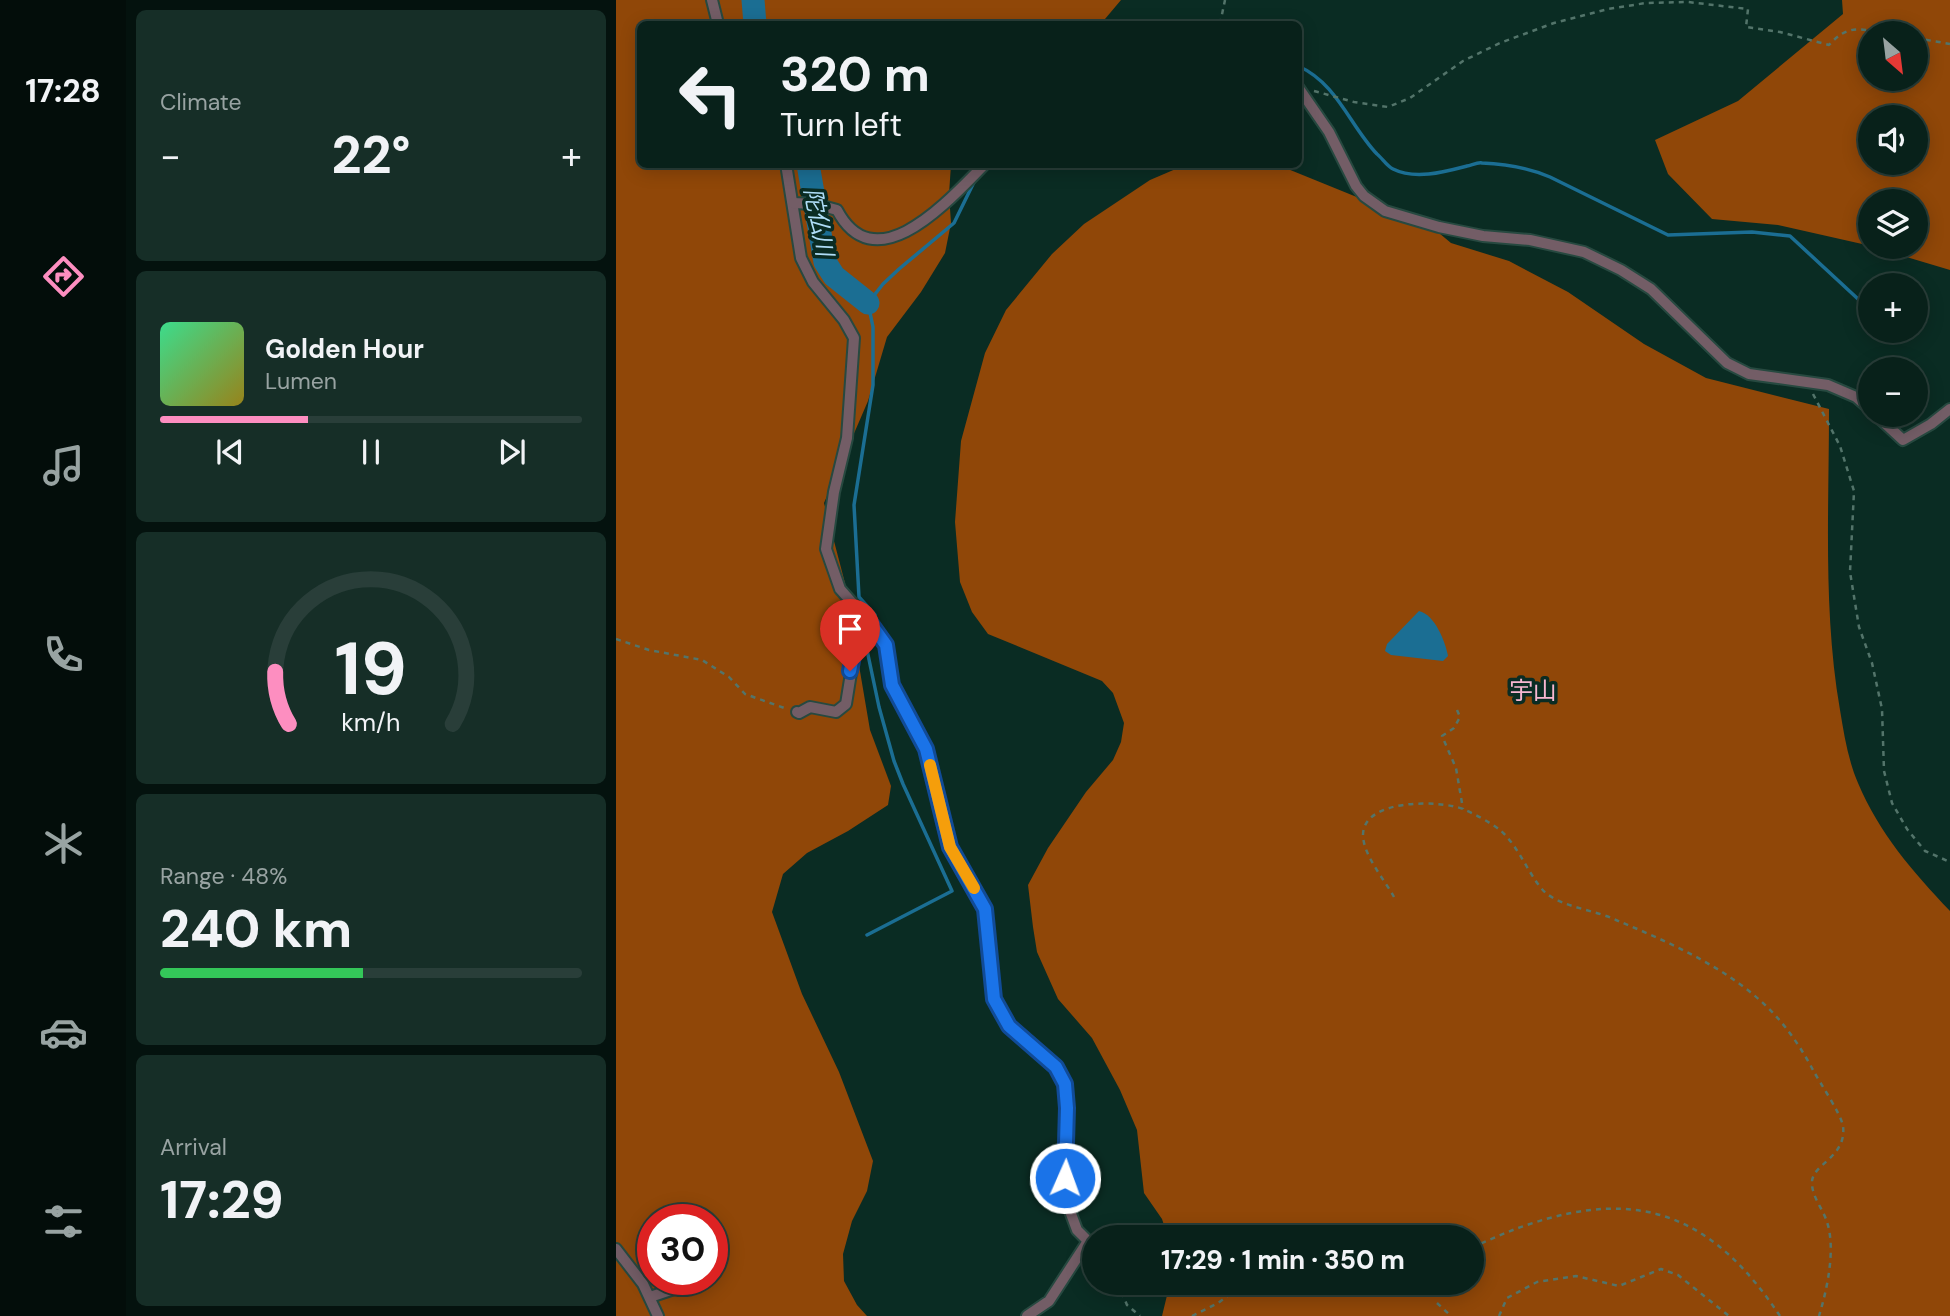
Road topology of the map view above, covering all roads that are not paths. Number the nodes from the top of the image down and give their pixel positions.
1 (712, 0) edge
2 (717, 21) edge
3 (1303, 88) edge
4 (787, 168) edge
5 (981, 168) edge
6 (793, 203) junction
7 (1858, 399) edge
8 (1950, 409) edge
9 (1928, 426) edge
10 (1889, 427) edge
11 (1926, 427) edge
12 (871, 624) junction
13 (797, 712) road end
14 (616, 1249) edge
15 (656, 1295) edge
16 (650, 1297) junction
17 (658, 1316) edge
18 (1027, 1316) edge

1 - 2 street
3 - 7 street
4 - 6 street
5 - 6 street
6 - 12 street
8 - 9 street
10 - 11 street
12 - 13 street
12 - 18 street
14 - 16 street
15 - 16 street
16 - 17 street

